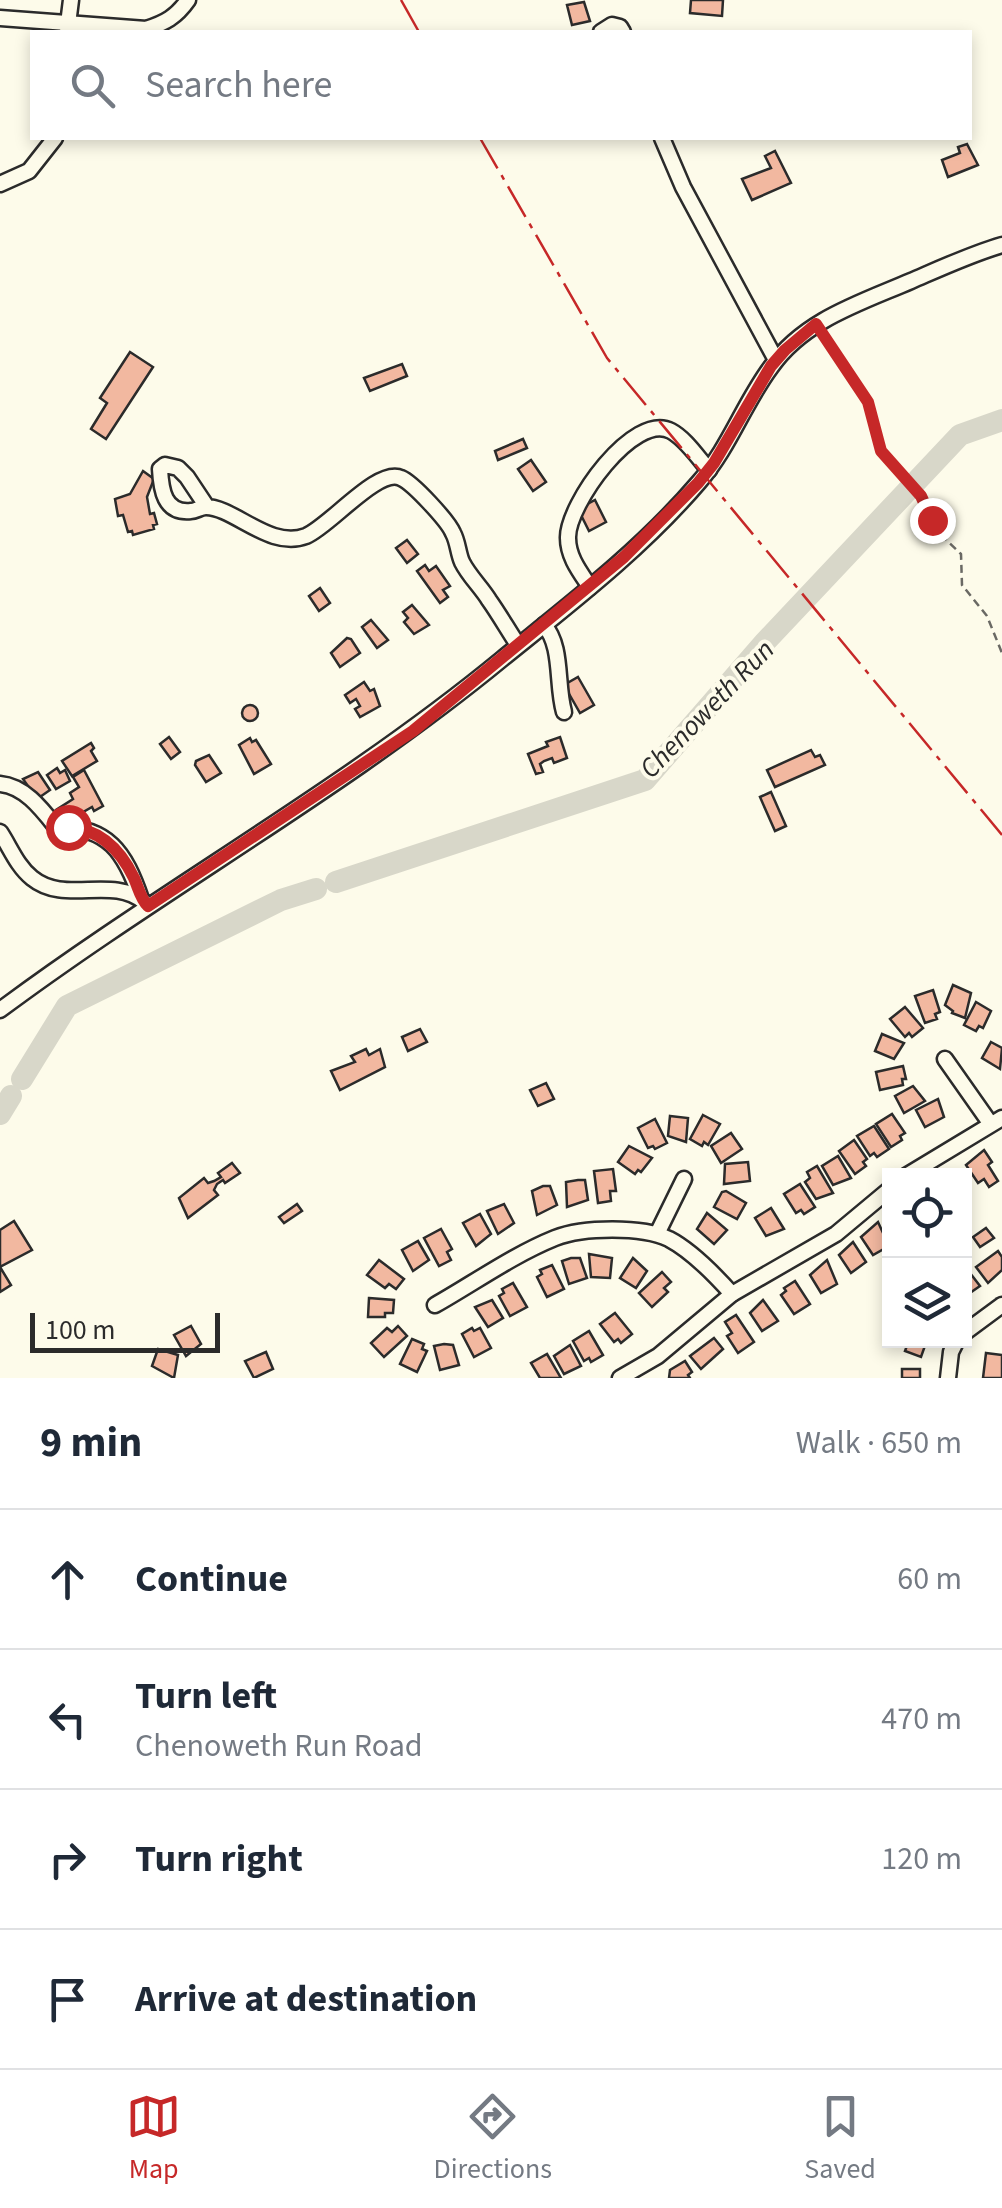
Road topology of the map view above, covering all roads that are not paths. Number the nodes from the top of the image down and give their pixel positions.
1 (71, 0) edge
2 (188, 0) edge
3 (0, 18) edge
4 (67, 28) edge
5 (53, 140) edge
6 (663, 140) edge
7 (0, 184) edge
8 (1002, 245) edge
9 (776, 360) junction
10 (709, 470) junction
11 (207, 506) dead end
12 (590, 587) junction
13 (544, 624) junction
14 (518, 645) junction
15 (564, 712) dead end
16 (0, 784) edge
17 (0, 832) edge
18 (144, 903) junction
19 (0, 1010) edge
20 (945, 1060) dead end
21 (996, 1120) edge
22 (919, 1168) edge
23 (684, 1179) dead end
24 (882, 1196) edge
25 (656, 1234) junction
26 (732, 1294) junction
27 (434, 1305) dead end
28 (1002, 1305) edge
29 (972, 1327) edge
30 (953, 1348) edge
31 (620, 1378) edge
32 (948, 1378) edge

1 - 4 street
2 - 4 street
3 - 4 street
5 - 7 street
6 - 9 street
8 - 9 street
9 - 10 street
10 - 12 street
10 - 12 street
11 - 14 street
12 - 13 street
13 - 14 street
13 - 15 street
14 - 18 street
16 - 18 street
17 - 18 street
18 - 19 street
20 - 21 street
21 - 22 street
23 - 25 street
24 - 26 street
25 - 26 street
25 - 27 street
26 - 31 street
28 - 29 street
30 - 32 street

